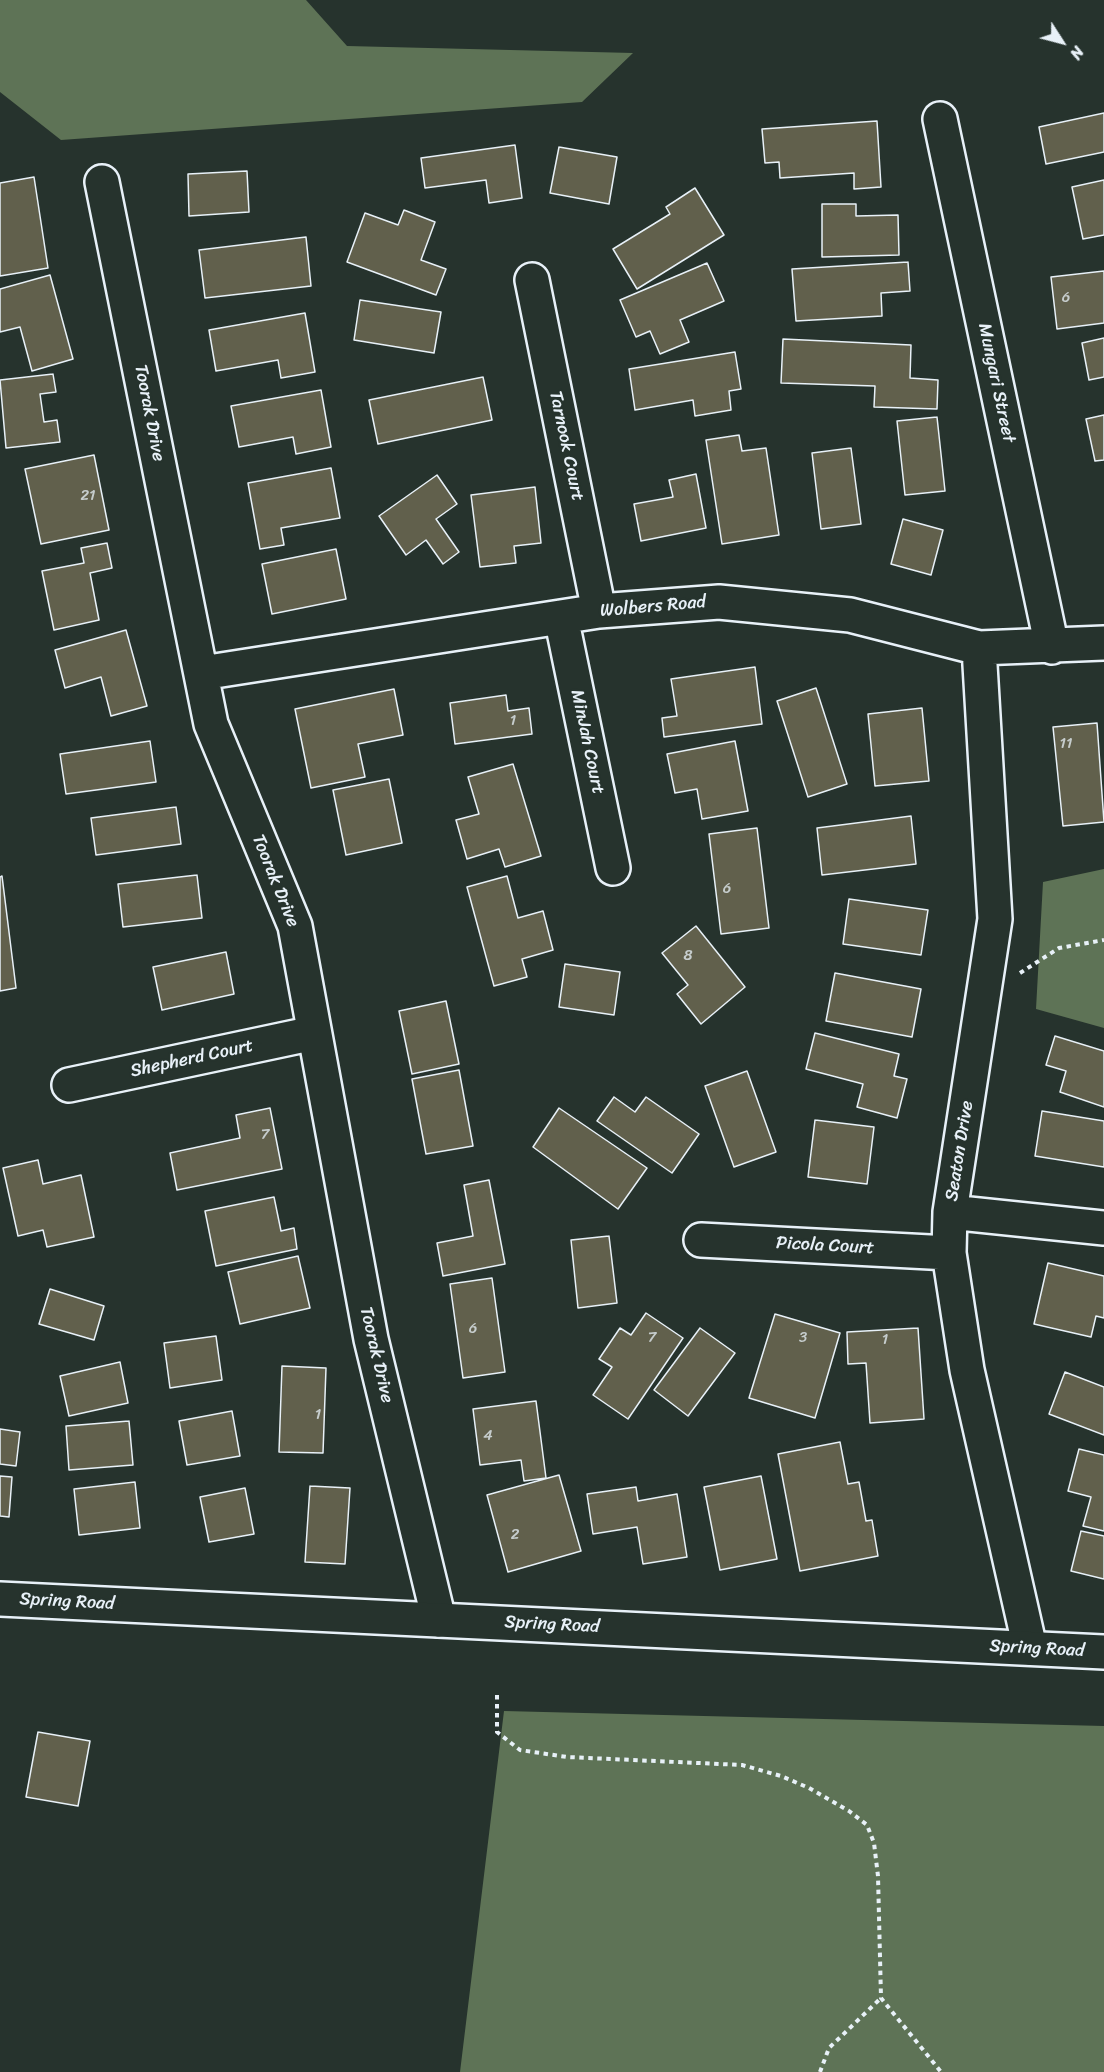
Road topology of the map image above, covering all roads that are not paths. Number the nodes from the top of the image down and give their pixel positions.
1 (940, 119) dead end
2 (102, 182) dead end
3 (532, 280) dead end
4 (599, 611) junction
5 (561, 617) junction
6 (1104, 643) edge
7 (1052, 647) junction
8 (979, 648) junction
9 (202, 673) junction
10 (613, 868) dead end
11 (314, 1033) junction
12 (69, 1085) dead end
13 (950, 1212) junction
14 (1104, 1228) edge
15 (701, 1240) dead end
16 (949, 1253) junction
17 (0, 1599) edge
18 (439, 1620) junction
19 (1030, 1648) junction
20 (1104, 1652) edge

1 - 7 street, Mungari Street
2 - 9 street, Toorak Drive
3 - 4 street, Tarnook Court
4 - 5 street, Wolbers Road
4 - 8 street, Wolbers Road
5 - 9 street, Wolbers Road
5 - 10 street, MinJah Court
6 - 7 street, Wolbers Road
7 - 8 street, Wolbers Road
8 - 13 street, Seaton Drive
9 - 11 street, Toorak Drive
11 - 12 street, Shepherd Court
11 - 18 street, Toorak Drive
13 - 14 street
13 - 16 street, Seaton Drive
15 - 16 street, Picola Court
16 - 19 street, Seaton Drive
17 - 18 street, Spring Road
18 - 19 street, Spring Road
19 - 20 street, Spring Road

